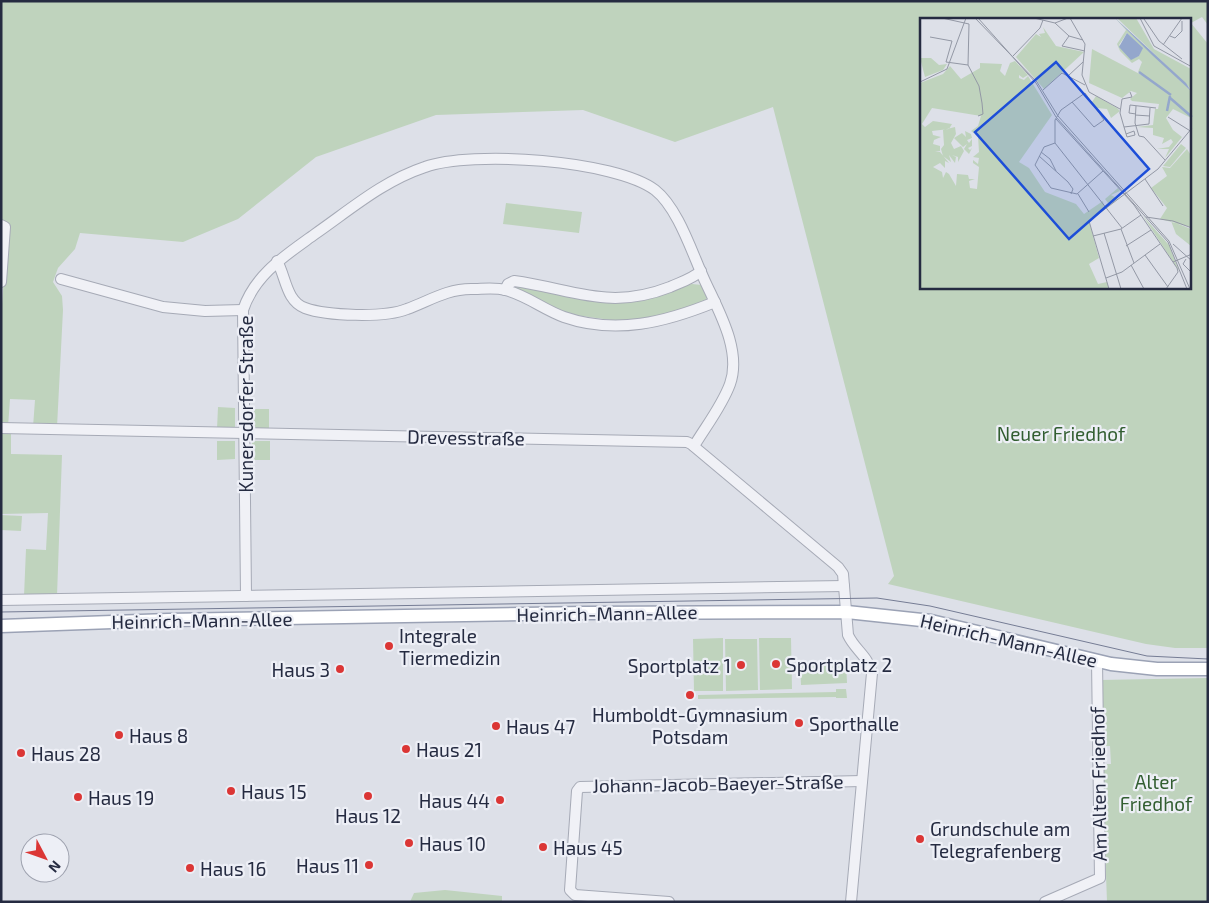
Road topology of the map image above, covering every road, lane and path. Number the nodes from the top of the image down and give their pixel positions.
1 (3, 226) edge
2 (277, 261) junction
3 (701, 271) junction
4 (61, 279) dead end
5 (1, 282) edge
6 (505, 290) junction
7 (715, 302) junction
8 (243, 310) junction
9 (1, 428) edge
10 (244, 432) junction
11 (694, 446) junction
12 (844, 586) junction
13 (246, 596) junction
14 (1, 600) edge
15 (847, 612) junction
16 (1, 626) edge
17 (1097, 661) junction
18 (1208, 669) edge
19 (862, 780) junction
20 (1051, 901) edge
21 (669, 902) edge
22 (851, 902) edge

1 - 5 street
2 - 3 street, Kunersdorfer Straße
2 - 6 street
2 - 8 street, Kunersdorfer Straße
3 - 6 street
3 - 7 street, Kunersdorfer Straße
4 - 8 street
6 - 7 street
7 - 11 street, Kunersdorfer Straße
8 - 10 street, Kunersdorfer Straße
9 - 10 street, Drevesstraße
10 - 11 street, Drevesstraße
10 - 13 street, Kunersdorfer Straße
11 - 12 street, Drevesstraße
12 - 13 street, Heinrich-Mann-Allee
12 - 15 street, Drevesstraße
13 - 14 street, Heinrich-Mann-Allee
15 - 16 main road, Heinrich-Mann-Allee
15 - 17 main road, Heinrich-Mann-Allee
15 - 19 street, Drevesstraße
17 - 18 main road, Heinrich-Mann-Allee
17 - 20 street, Am Alten Friedhof
19 - 21 street, Johann-Jacob-Baeyer-Straße
19 - 22 street, Drevesstraße

